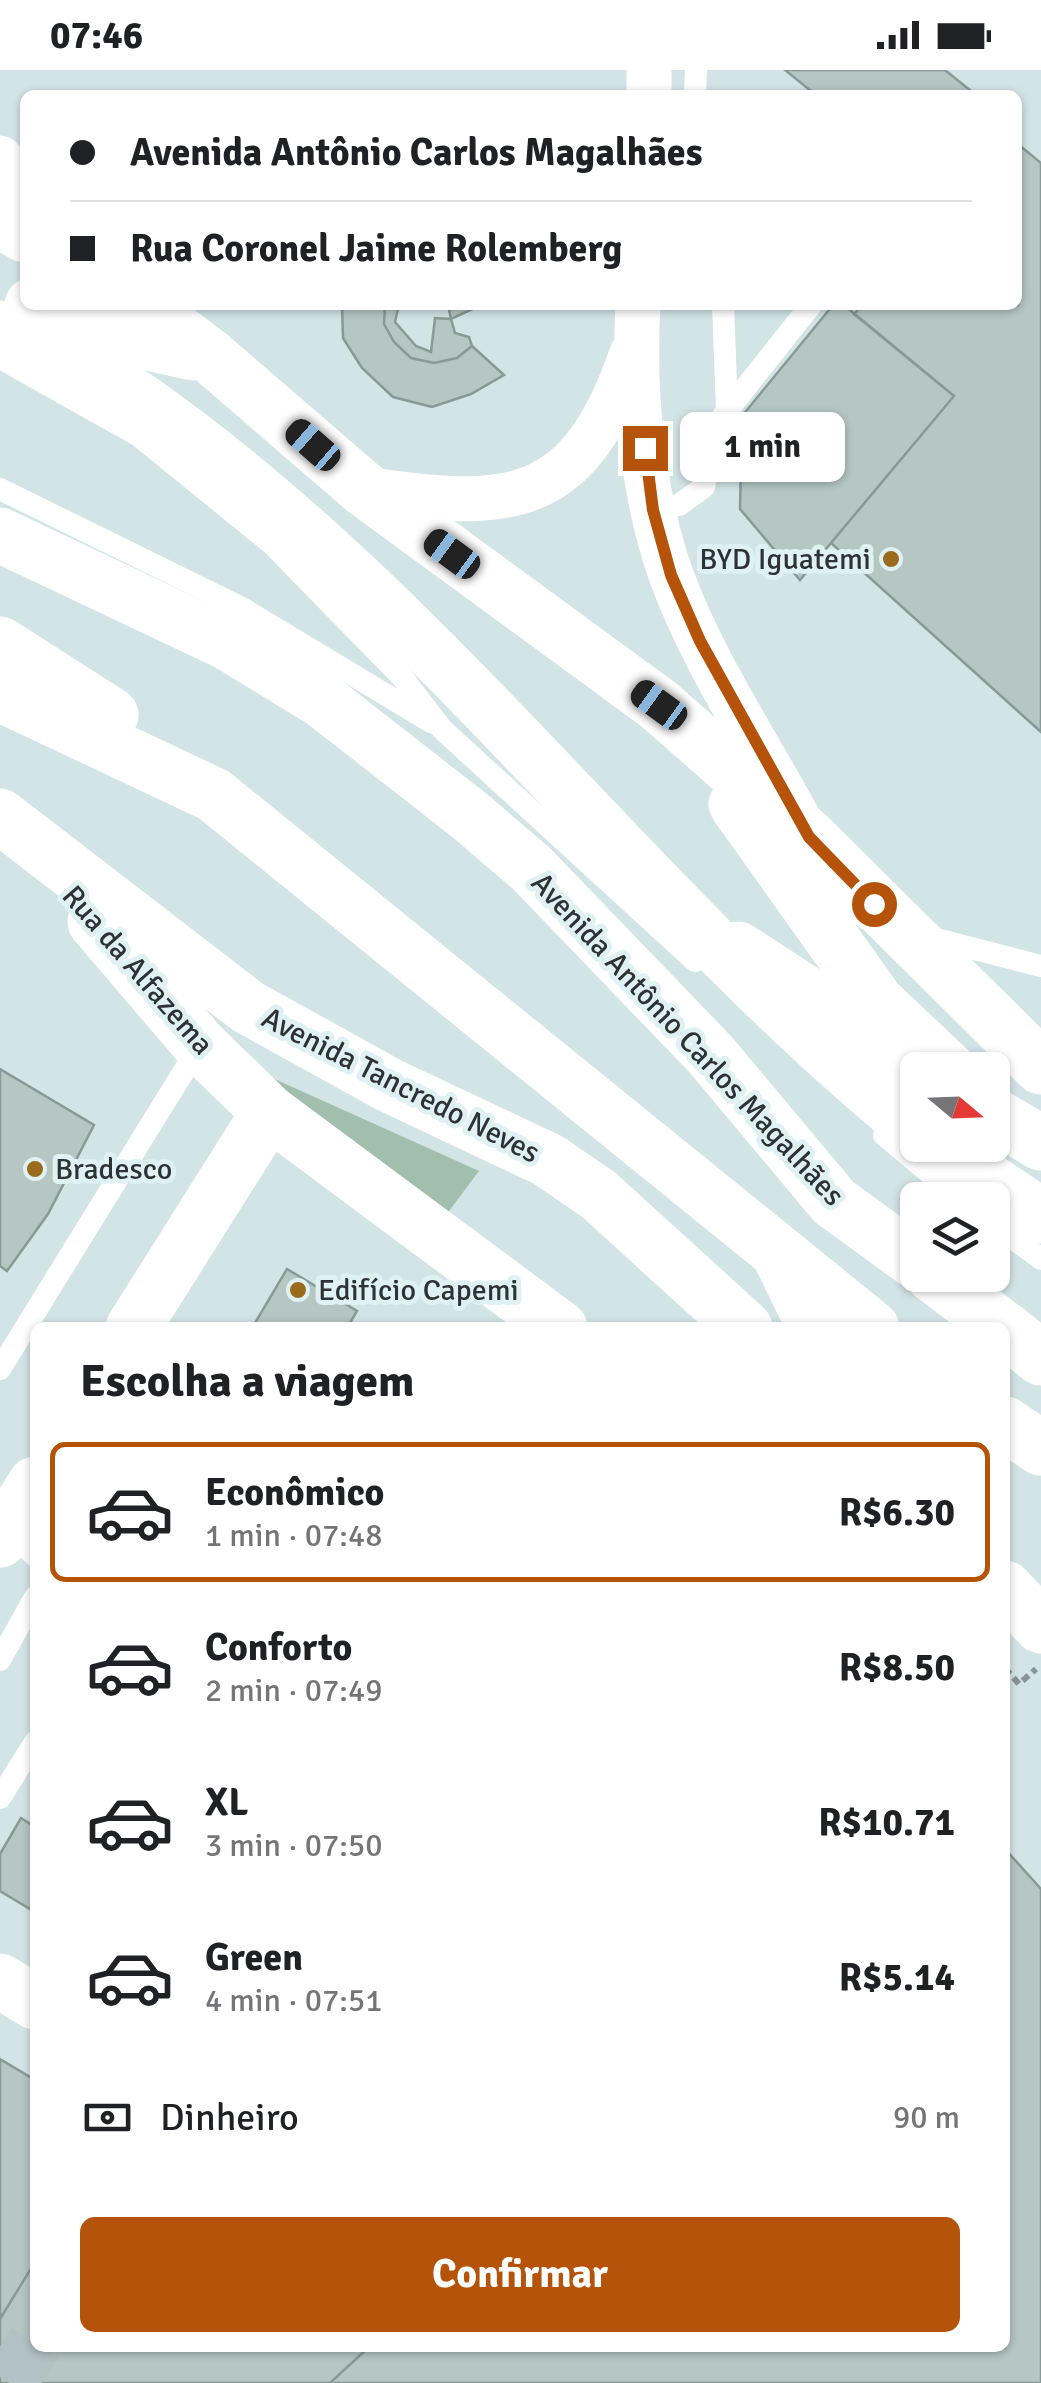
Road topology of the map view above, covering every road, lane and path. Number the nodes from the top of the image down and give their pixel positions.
1 (0, 158) edge
2 (20, 184) edge
3 (46, 310) edge
4 (149, 310) edge
5 (723, 310) edge
6 (807, 310) edge
7 (637, 324) edge
8 (0, 328) edge
9 (210, 356) junction
10 (0, 358) edge
11 (727, 409) junction
12 (0, 489) edge
13 (364, 489) junction
14 (653, 510) junction
15 (0, 535) edge
16 (0, 644) edge
17 (0, 694) edge
18 (659, 705) junction
19 (455, 707) junction
20 (214, 794) junction
21 (6, 821) edge
22 (809, 837) junction
23 (673, 905) junction
24 (895, 927) junction
25 (1041, 966) edge
26 (716, 981) dead end
27 (745, 1008) dead end
28 (200, 1045) junction
29 (929, 1052) edge
30 (900, 1054) edge
31 (1041, 1067) edge
32 (268, 1112) junction
33 (900, 1115) edge
34 (1010, 1125) edge
35 (1041, 1143) edge
36 (962, 1162) edge
37 (941, 1182) edge
38 (1041, 1216) edge
39 (1010, 1236) edge
40 (900, 1250) edge
41 (778, 1252) junction
42 (1041, 1258) edge
43 (956, 1292) edge
44 (137, 1322) edge
45 (552, 1322) edge
46 (739, 1322) edge
47 (812, 1322) edge
48 (865, 1322) edge
49 (996, 1322) edge
50 (1010, 1333) edge
51 (1041, 1358) edge
52 (2, 1362) edge
53 (1010, 1427) edge
54 (1041, 1448) edge
55 (1010, 1593) edge
56 (30, 1607) edge
57 (1041, 1626) edge
58 (0, 1660) edge
59 (1041, 1664) edge
60 (1010, 1674) edge
61 (30, 1750) edge
62 (0, 1798) edge
63 (0, 1981) edge
64 (30, 1999) edge

1 - 2 street
3 - 9 main road
4 - 9 main road
5 - 11 lane
6 - 11 lane
7 - 13 street
7 - 14 street
8 - 19 main road
9 - 13 main road
10 - 19 lane
11 - 14 lane
12 - 19 lane
13 - 18 main road
14 - 22 street
15 - 40 main road, Avenida Antônio Carlos Magalhães
16 - 20 main road
17 - 20 main road
18 - 22 main road
18 - 29 main road
19 - 23 main road
19 - 26 lane
20 - 41 main road
21 - 28 main road, Rua da Alfazema
21 - 46 main road, Avenida Tancredo Neves
22 - 24 main road
23 - 30 main road
23 - 33 main road
24 - 25 lane
24 - 31 main road
27 - 37 lane
28 - 32 main road, Rua da Alfazema
28 - 52 lane
32 - 44 main road
32 - 45 main road, Rua da Alfazema
34 - 35 main road
36 - 38 main road
39 - 42 lane
41 - 47 main road
41 - 48 main road
43 - 49 main road
50 - 51 main road
53 - 54 main road
55 - 57 main road
56 - 58 lane
59 - 60 path
61 - 62 lane
63 - 64 main road

